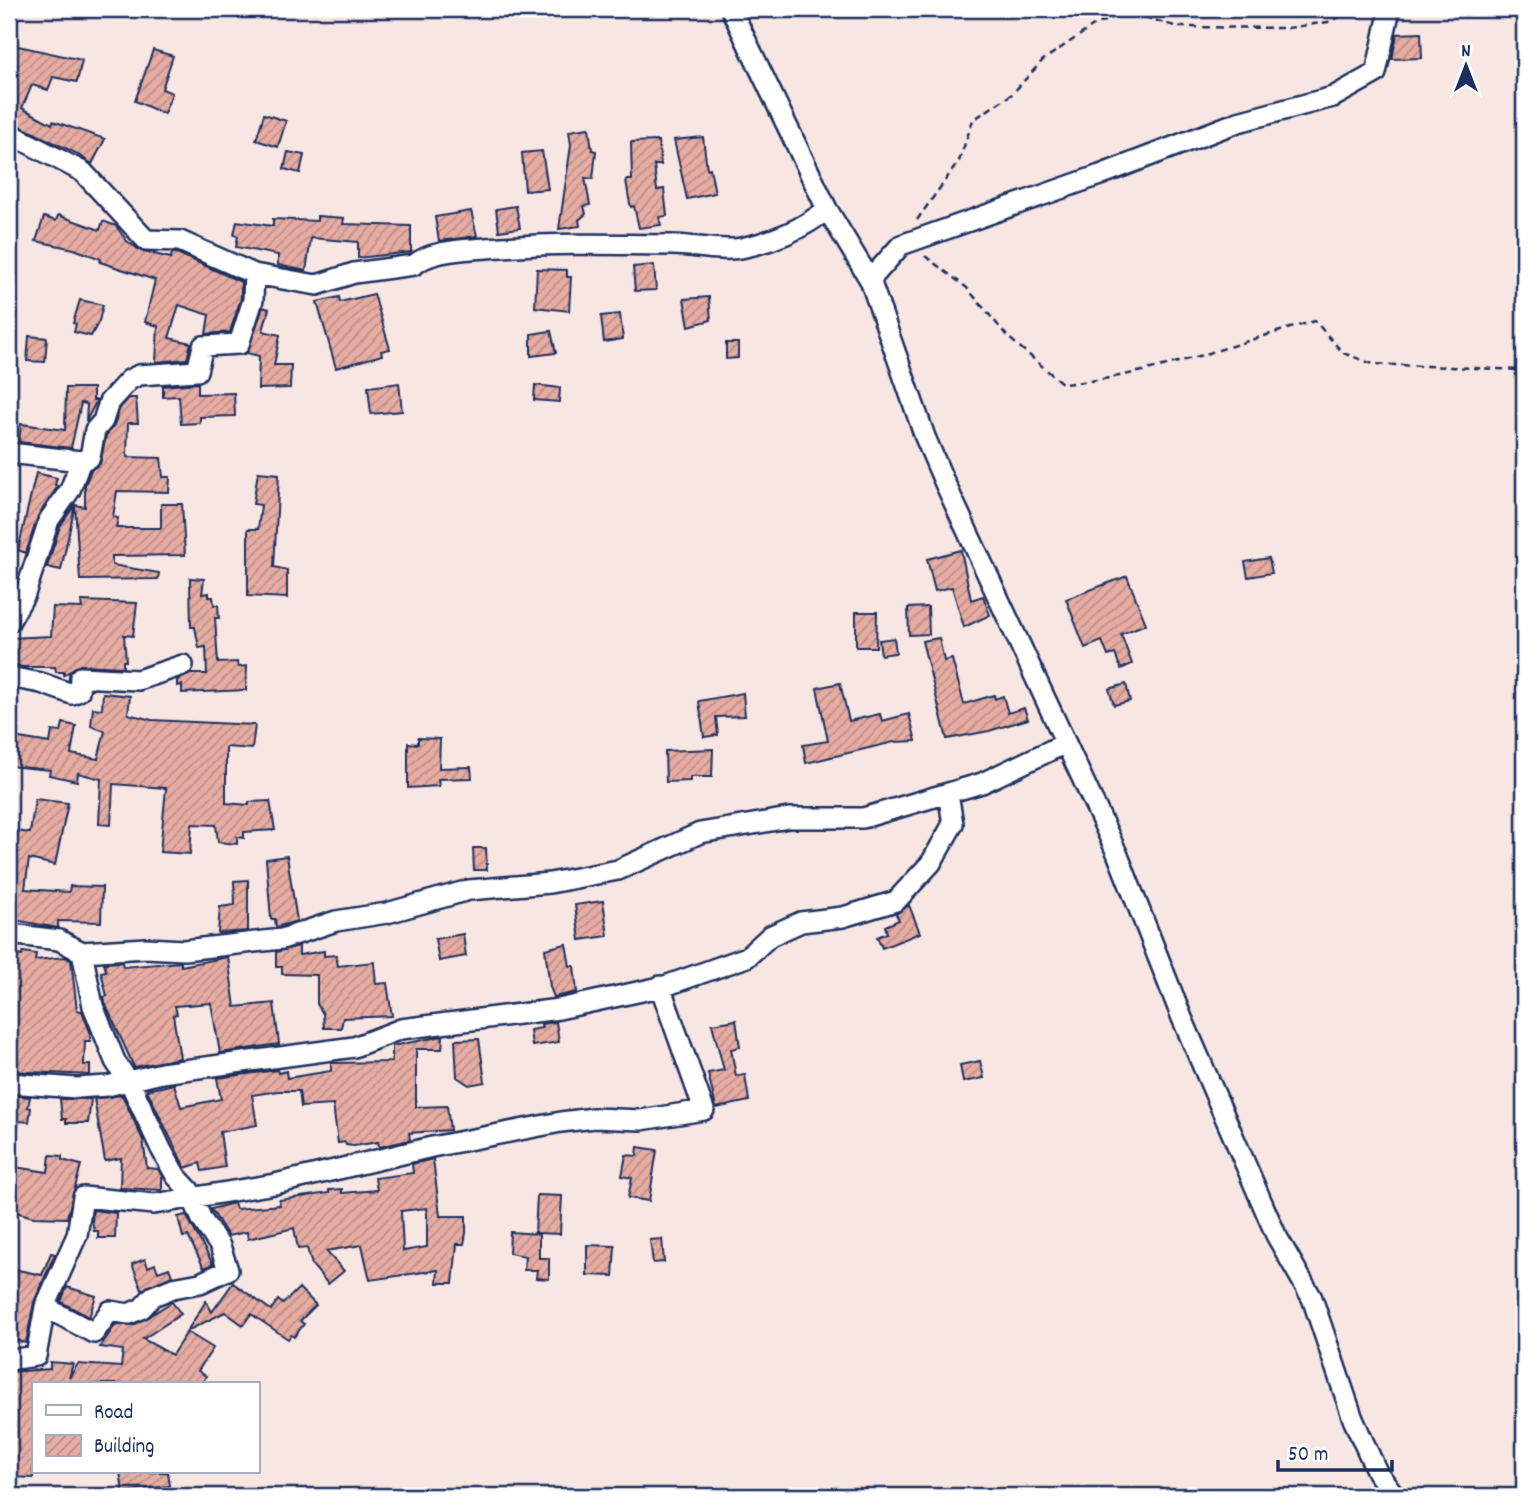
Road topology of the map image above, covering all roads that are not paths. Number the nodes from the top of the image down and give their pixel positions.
1 (731, 9) edge
2 (1390, 9) edge
3 (9, 133) edge
4 (827, 209) junction
5 (254, 274) junction
6 (870, 280) junction
7 (9, 453) edge
8 (81, 461) junction
9 (9, 622) edge
10 (183, 665) dead end
11 (9, 677) edge
12 (1066, 743) junction
13 (948, 793) junction
14 (9, 934) edge
15 (82, 952) junction
16 (660, 986) junction
17 (128, 1082) junction
18 (9, 1083) edge
19 (193, 1199) junction
20 (45, 1307) junction
21 (9, 1360) edge
22 (1395, 1496) edge

1 - 4 street
2 - 6 street
3 - 5 street
4 - 5 street
4 - 6 street
5 - 8 street
6 - 12 street
7 - 8 street
8 - 9 street
10 - 11 street
12 - 13 street
12 - 22 street
13 - 15 street
13 - 16 street
14 - 15 street
15 - 17 street
16 - 17 street
16 - 19 street
17 - 18 street
17 - 19 street
19 - 20 street
19 - 20 street
20 - 21 street

